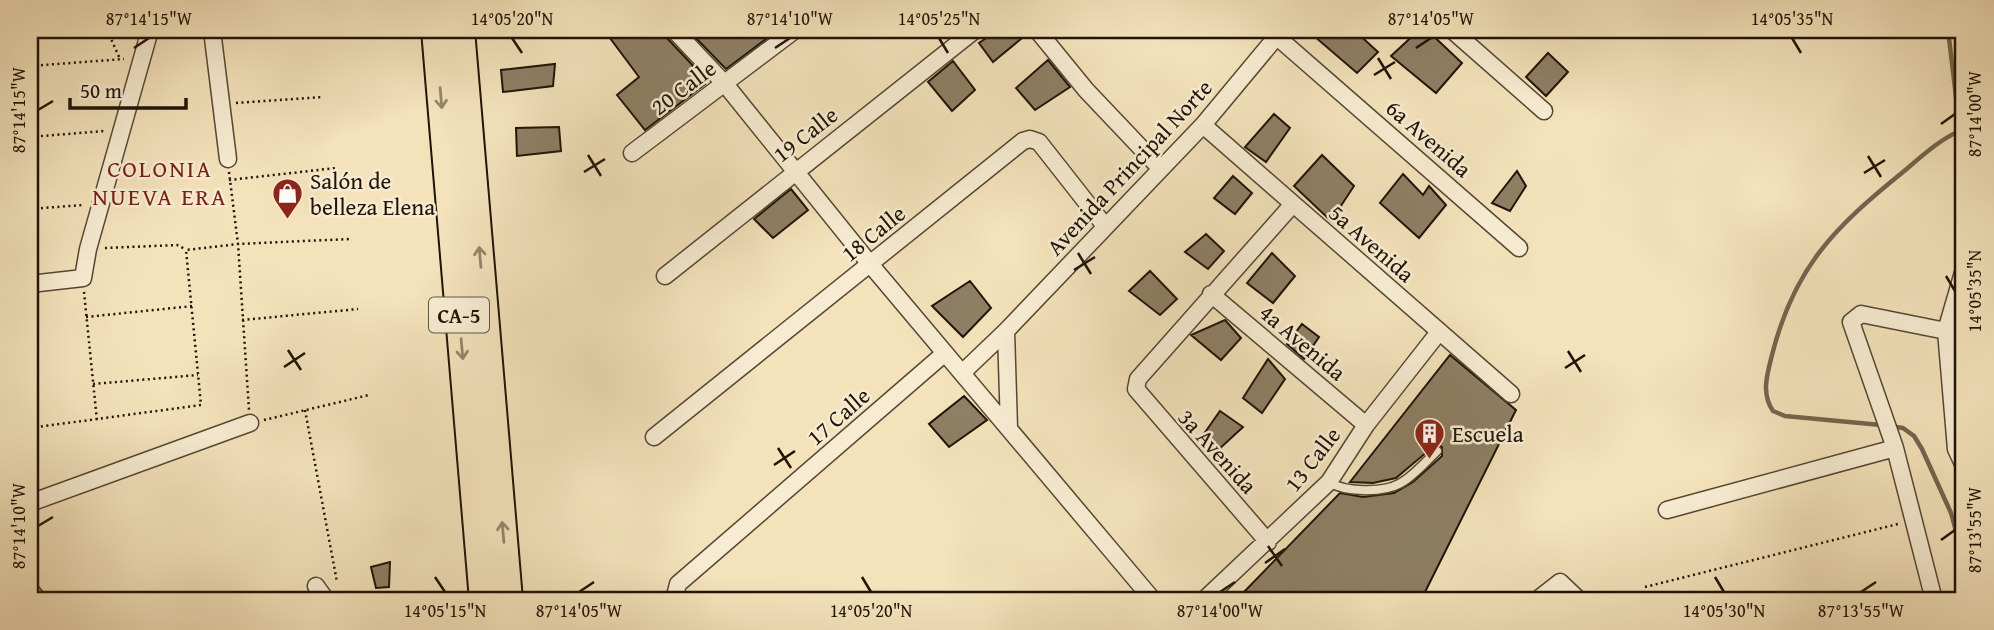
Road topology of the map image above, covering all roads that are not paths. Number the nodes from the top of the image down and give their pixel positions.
1 (150, 30) edge
2 (435, 30) edge
3 (461, 30) edge
4 (674, 30) edge
5 (795, 30) edge
6 (975, 30) edge
7 (1037, 30) edge
8 (1452, 30) edge
9 (213, 32) edge
10 (1279, 33) edge
11 (725, 84) junction
12 (1544, 111) dead end
13 (1203, 125) junction
14 (632, 153) dead end
15 (228, 159) road end
16 (1160, 168) junction
17 (796, 170) junction
18 (1293, 204) junction
19 (1105, 226) junction
20 (1519, 248) dead end
21 (870, 264) junction
22 (1964, 269) edge
23 (665, 276) dead end
24 (30, 284) edge
25 (1211, 294) junction
26 (1964, 317) edge
27 (1006, 331) junction
28 (1946, 331) junction
29 (1439, 332) junction
30 (945, 353) junction
31 (962, 373) junction
32 (1511, 394) dead end
33 (250, 423) road end
34 (1366, 425) junction
35 (1009, 428) junction
36 (654, 437) dead end
37 (1895, 448) junction
38 (1437, 451) dead end
39 (1964, 466) edge
40 (1329, 482) junction
41 (30, 503) edge
42 (1667, 510) dead end
43 (1268, 542) junction
44 (316, 586) dead end
45 (30, 593) edge
46 (36, 600) edge
47 (326, 600) edge
48 (483, 600) edge
49 (509, 600) edge
50 (674, 600) edge
51 (1153, 600) edge
52 (1204, 600) edge
53 (1537, 600) edge
54 (1579, 600) edge
55 (1934, 600) edge

1 - 24 street
2 -> 48 highway, CA-5
49 -> 3 highway, CA-5
4 - 11 street
5 - 11 street, 20 Calle
6 - 17 street, 19 Calle
7 - 16 street
8 - 12 street
9 - 15 street
10 - 13 street, Avenida Principal Norte
10 - 20 street, 6a Avenida
11 - 14 street, 20 Calle
11 - 17 street
13 - 16 street, Avenida Principal Norte
13 - 18 street, 5a Avenida
16 - 19 street, Avenida Principal Norte
17 - 21 street
17 - 23 street, 19 Calle
18 - 25 street
18 - 29 street, 5a Avenida
19 - 21 street, 18 Calle
19 - 27 street, Avenida Principal Norte
21 - 30 street
21 - 36 street, 18 Calle
22 - 28 street
25 - 34 street, 4a Avenida
25 - 43 street, 3a Avenida
26 - 28 street
27 - 31 street, Avenida Principal Norte
27 - 35 street
28 - 37 street
28 - 39 street
29 - 32 street, 5a Avenida
29 - 34 street, 13 Calle
30 - 31 street
30 - 50 street, 17 Calle
31 - 35 street
33 - 41 street
34 - 40 street, 13 Calle
35 - 51 street
37 - 42 street
37 - 55 street
38 - 40 lane
40 - 43 street, 13 Calle
43 - 52 street, 13 Calle
44 - 47 street
45 - 46 street
53 - 54 street

